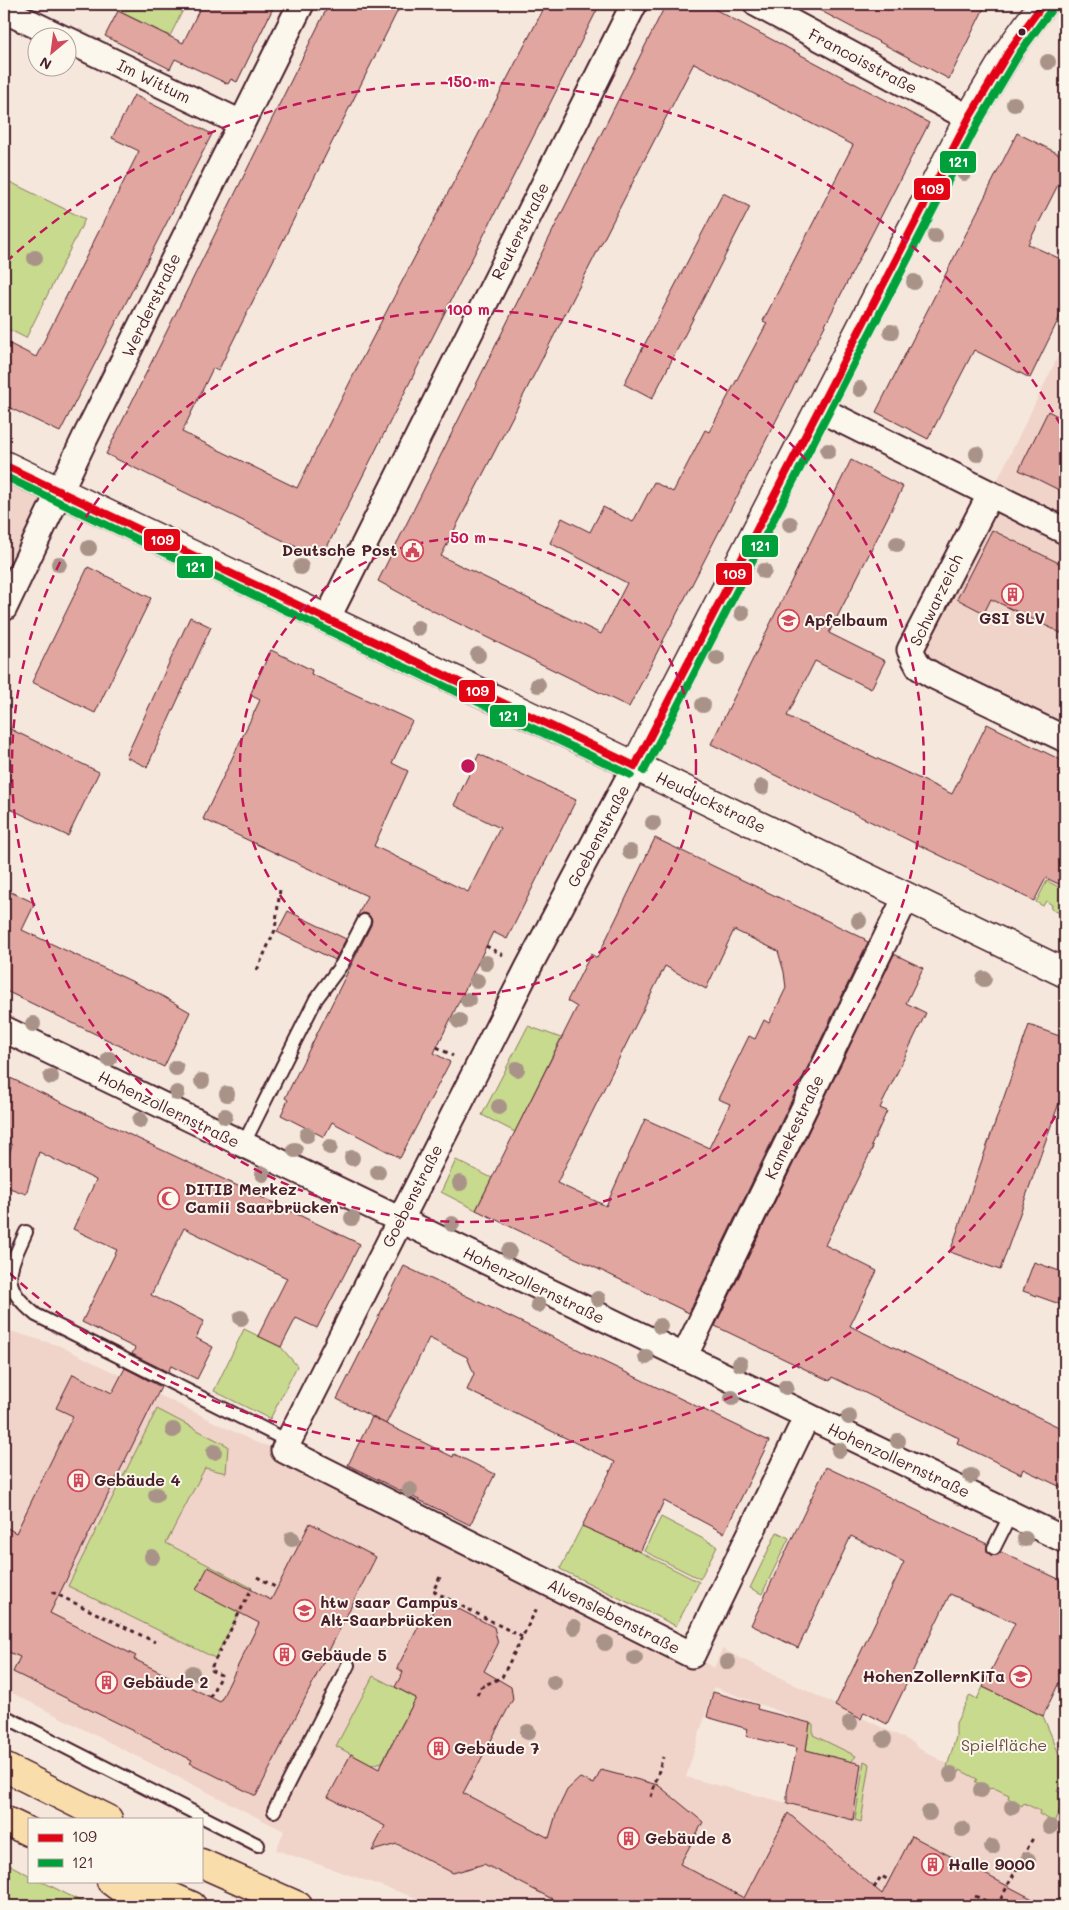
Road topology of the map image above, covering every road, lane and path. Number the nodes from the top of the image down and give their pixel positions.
1 (300, 4) edge
2 (634, 4) edge
3 (757, 4) edge
4 (1043, 4) edge
5 (4, 10) edge
6 (41, 28) edge
7 (78, 45) edge
8 (969, 118) junction
9 (241, 123) junction
10 (819, 409) junction
11 (4, 465) edge
12 (59, 491) junction
13 (990, 495) junction
14 (1065, 531) edge
15 (4, 608) edge
16 (327, 619) junction
17 (1065, 739) edge
18 (635, 766) junction
19 (280, 889) dead end
20 (906, 897) junction
21 (364, 921) dead end
22 (257, 970) dead end
23 (1065, 973) edge
24 (4, 1029) edge
25 (243, 1145) junction
26 (400, 1220) junction
27 (26, 1232) dead end
28 (684, 1358) junction
29 (808, 1416) junction
30 (293, 1449) junction
31 (1011, 1514) junction
32 (1065, 1540) edge
33 (994, 1548) dead end
34 (257, 1577) dead end
35 (440, 1577) dead end
36 (252, 1588) dead end
37 (277, 1588) dead end
38 (52, 1592) dead end
39 (535, 1611) dead end
40 (522, 1638) junction
41 (155, 1642) dead end
42 (348, 1664) dead end
43 (477, 1695) dead end
44 (210, 1697) dead end
45 (4, 1716) edge
46 (664, 1757) dead end
47 (4, 1767) edge
48 (651, 1797) dead end
49 (274, 1811) dead end
50 (106, 1818) edge
51 (4, 1820) edge
52 (28, 1832) edge
53 (1032, 1838) dead end
54 (258, 1845) dead end
55 (202, 1862) edge
56 (888, 1876) dead end
57 (112, 1882) edge
58 (138, 1882) edge
59 (874, 1888) dead end
60 (975, 1896) dead end
61 (145, 1906) edge
62 (192, 1906) edge
63 (298, 1906) edge
64 (996, 1906) edge

1 - 9 street, Werderstraße
2 - 16 street, Reuterstraße
3 - 8 street, Francoisstraße
4 - 8 street, Goebenstraße
5 - 6 street
7 - 9 street, Im Wittum
8 - 10 street, Goebenstraße
9 - 12 street, Werderstraße
10 - 13 street
10 - 18 street, Goebenstraße
11 - 12 street, Heuduckstraße
12 - 15 street, Werderstraße
12 - 16 street, Heuduckstraße
13 - 14 street
13 - 17 street, Schwarzeich
16 - 18 street, Heuduckstraße
18 - 20 street, Heuduckstraße
18 - 26 street, Goebenstraße
19 - 22 path
20 - 23 street, Heuduckstraße
20 - 28 street, Kamekestraße
21 - 25 lane
24 - 25 street, Hohenzollernstraße
25 - 26 street, Hohenzollernstraße
26 - 28 street, Hohenzollernstraße
26 - 30 street, Goebenstraße
27 - 30 lane
28 - 29 street, Hohenzollernstraße
29 - 30 street, Alvenslebenstraße
29 - 31 street, Hohenzollernstraße
31 - 32 street, Hohenzollernstraße
31 - 33 lane
34 - 37 path
35 - 40 path
36 - 44 path
38 - 41 path
39 - 40 path
40 - 43 path
42 - 49 lane
45 - 54 lane
46 - 48 path
47 - 50 highway
51 - 52 highway
53 - 64 path
55 - 63 highway
56 - 59 path
57 - 61 highway
58 - 62 highway
60 - 64 path

